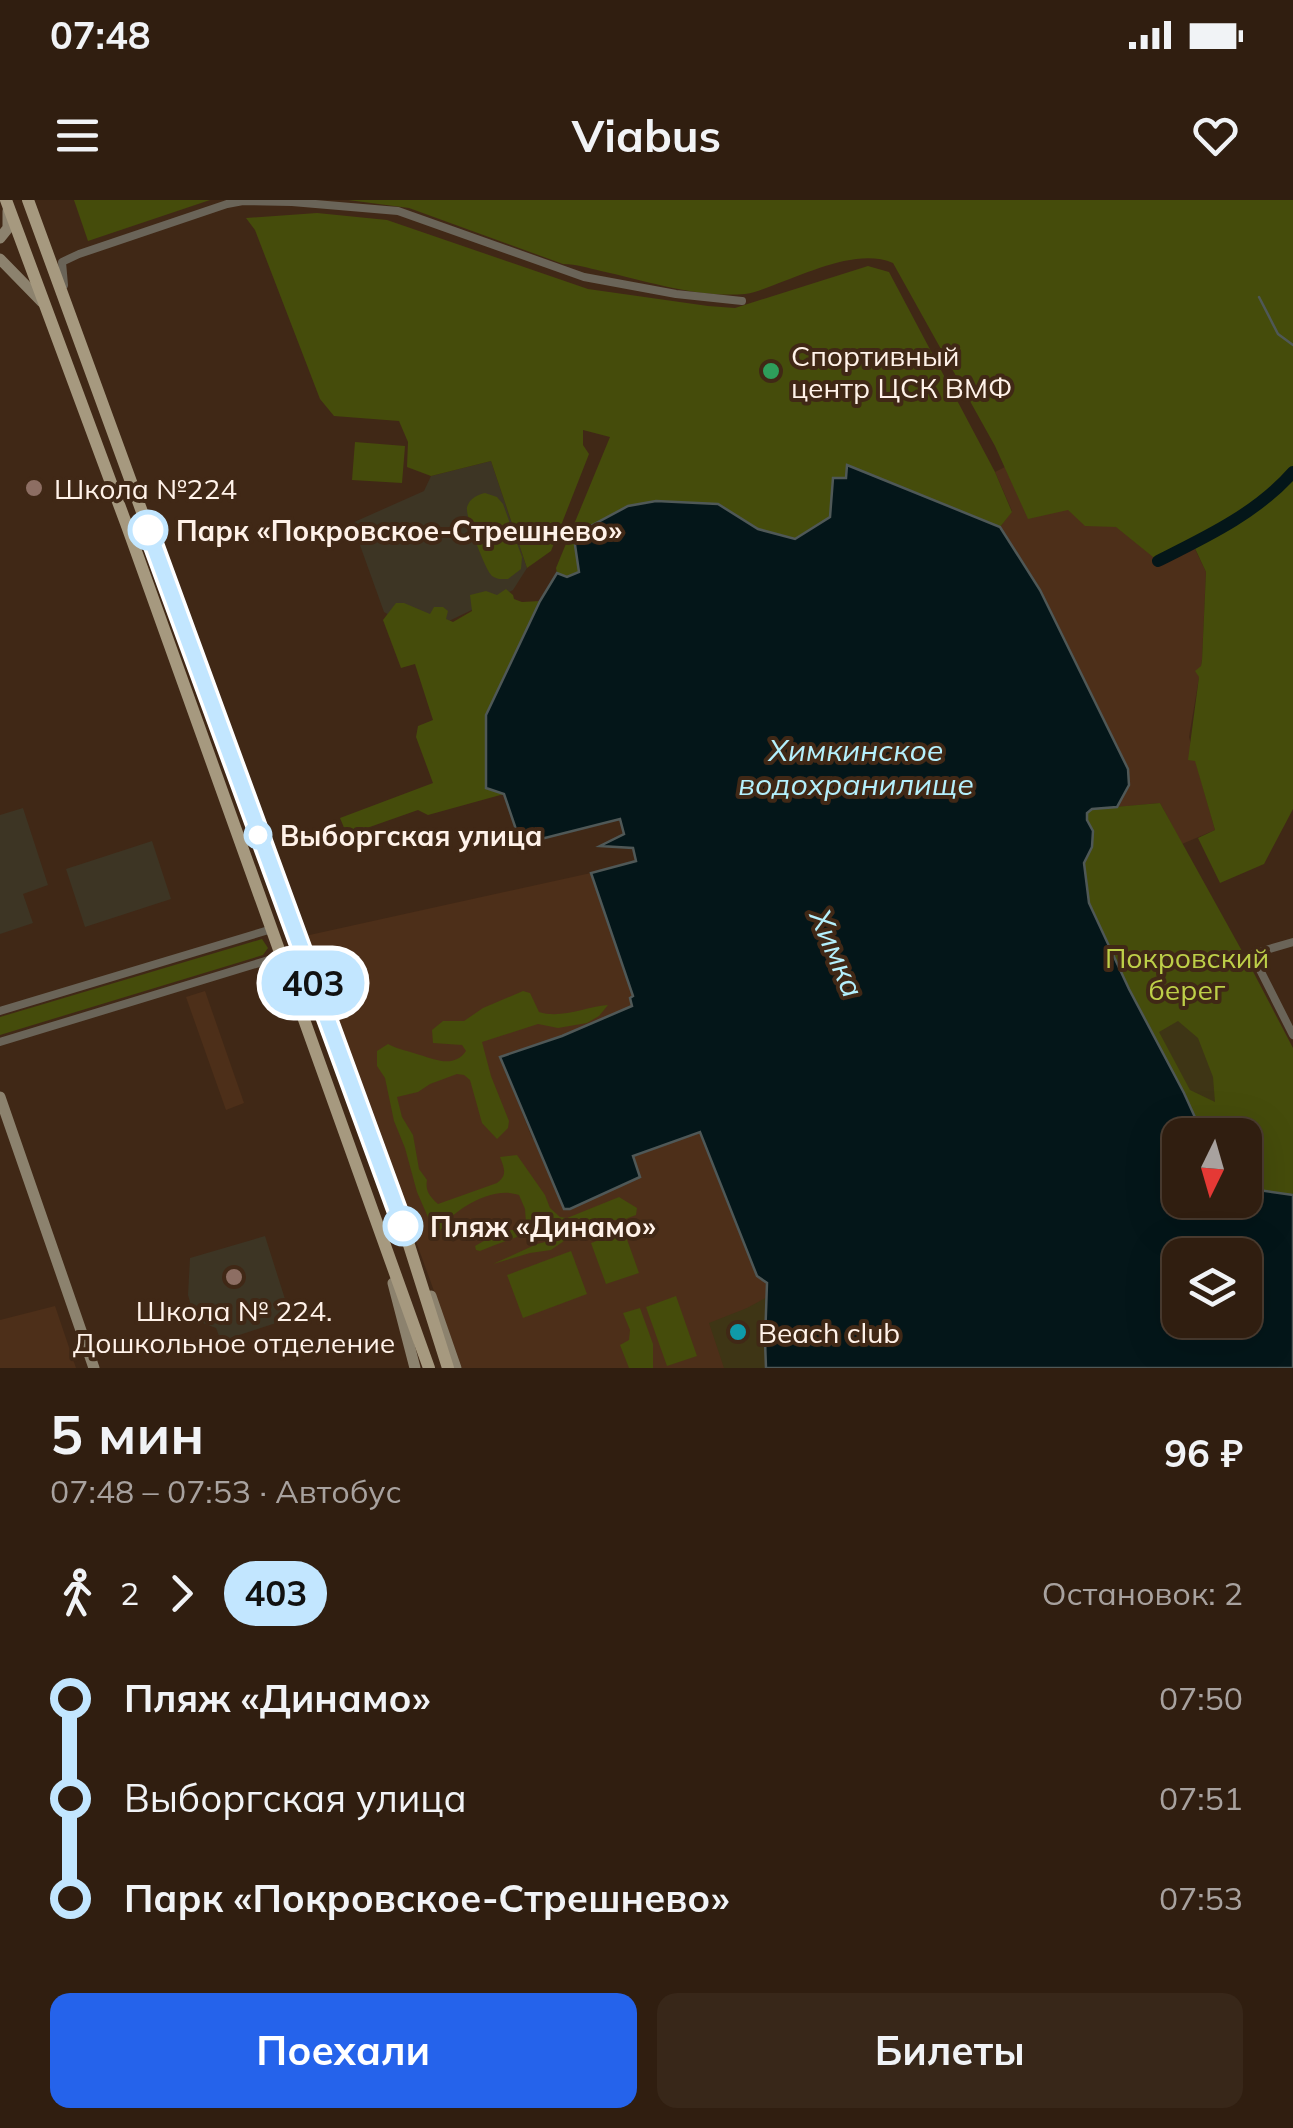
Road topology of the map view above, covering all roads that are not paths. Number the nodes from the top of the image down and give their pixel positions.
1 (28, 200) edge
2 (7, 201) edge
3 (0, 238) edge
4 (0, 259) edge
5 (742, 301) dead end
6 (47, 308) junction
7 (68, 309) junction
8 (272, 929) junction
9 (1293, 942) edge
10 (282, 956) junction
11 (0, 1012) edge
12 (1293, 1035) edge
13 (0, 1042) edge
14 (0, 1097) edge
15 (403, 1226) junction
16 (381, 1230) junction
17 (94, 1368) edge
18 (416, 1368) edge
19 (429, 1368) edge
20 (448, 1368) edge
21 (456, 1368) edge

1 - 7 main road
2 - 3 street
2 - 6 main road
4 - 6 street
5 - 7 street
6 - 8 main road
7 - 15 main road
8 - 10 main road
8 - 11 street
9 - 12 street
10 - 13 street
10 - 16 main road
14 - 17 street
15 - 20 main road
15 - 21 street
16 - 18 street
16 - 19 main road

